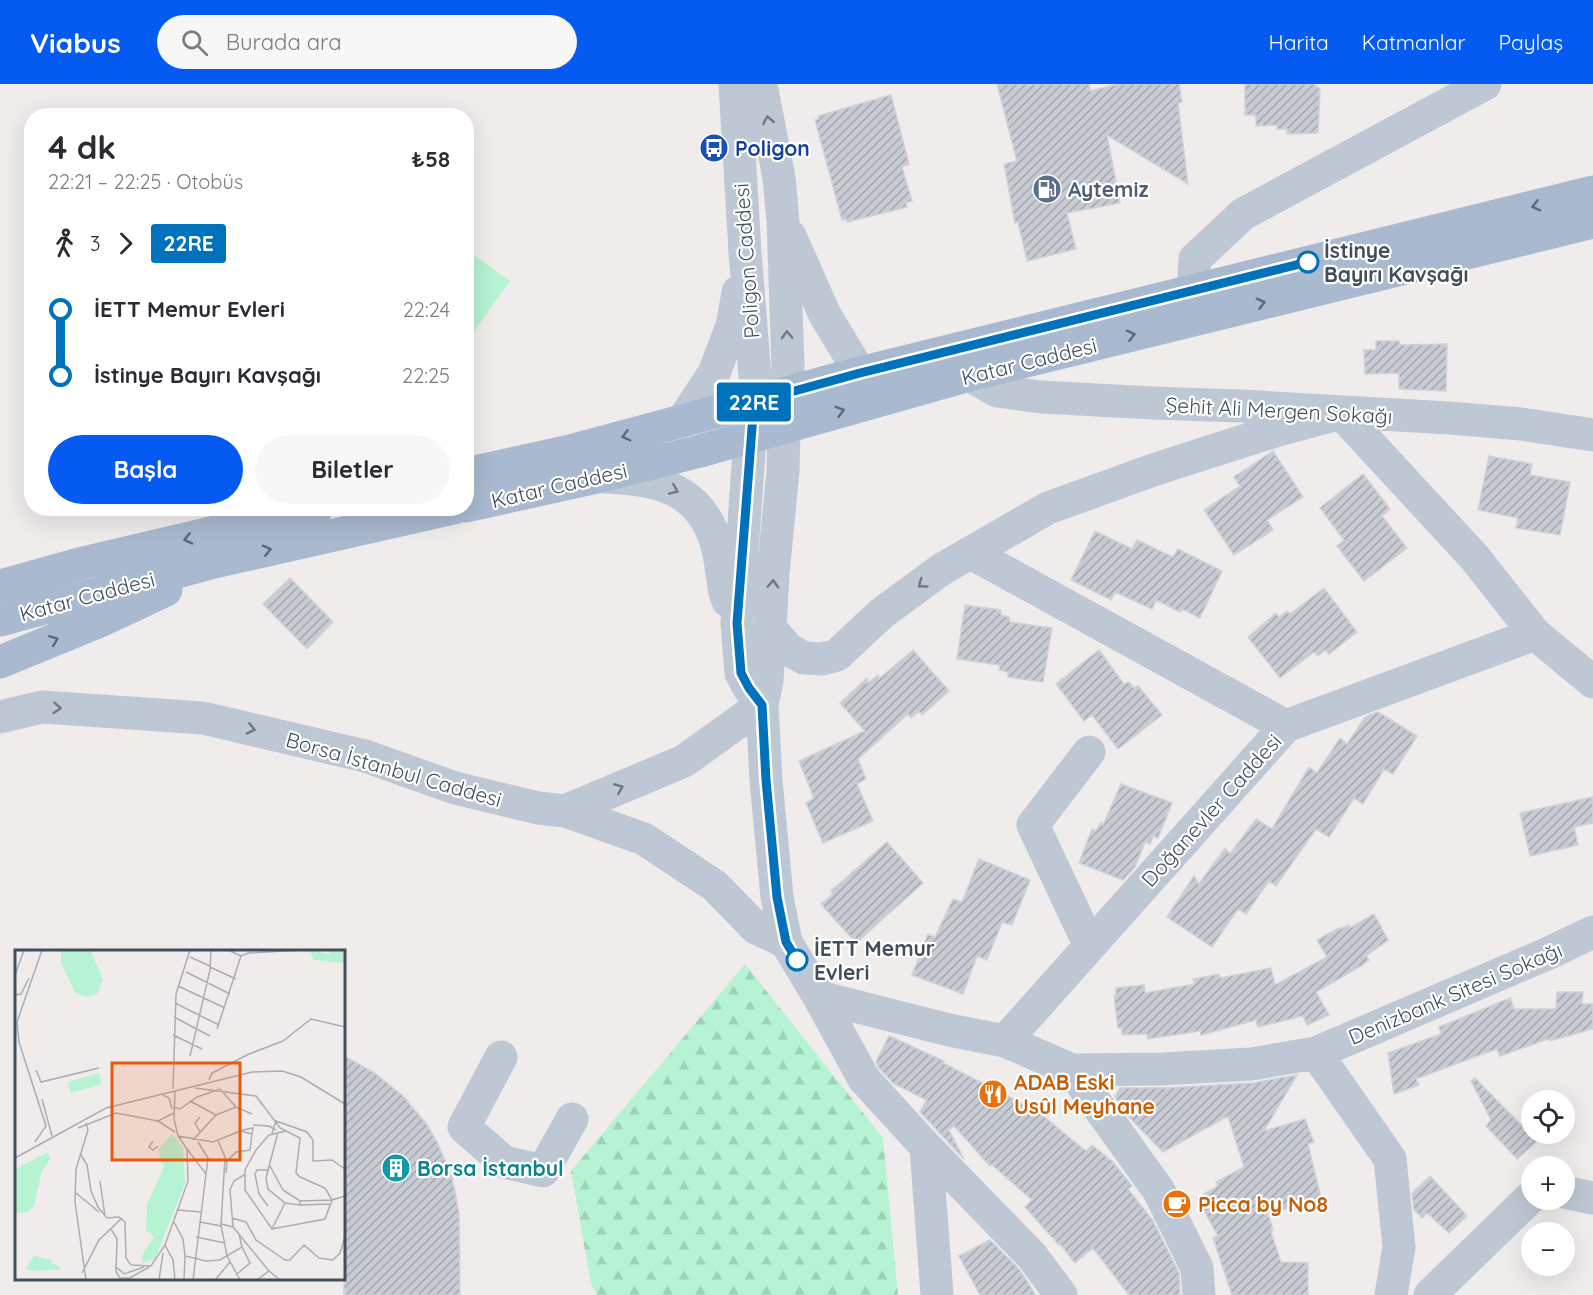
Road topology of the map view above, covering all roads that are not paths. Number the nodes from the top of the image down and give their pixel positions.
1 (735, 84) edge
2 (758, 84) edge
3 (1485, 84) edge
4 (1593, 192) edge
5 (783, 221) junction
6 (1593, 222) edge
7 (745, 252) junction
8 (1201, 304) junction
9 (860, 373) junction
10 (969, 375) junction
11 (786, 393) junction
12 (754, 402) junction
13 (1341, 413) junction
14 (683, 420) junction
15 (784, 427) junction
16 (1593, 435) edge
17 (750, 437) junction
18 (474, 472) edge
19 (597, 477) junction
20 (474, 504) edge
21 (283, 516) edge
22 (419, 516) edge
23 (971, 553) junction
24 (210, 563) junction
25 (0, 586) edge
26 (0, 620) edge
27 (737, 623) junction
28 (770, 628) junction
29 (1534, 634) junction
30 (0, 662) edge
31 (1593, 682) edge
32 (762, 705) junction
33 (0, 717) edge
34 (1286, 726) junction
35 (1089, 752) dead end
36 (565, 810) junction
37 (1593, 932) edge
38 (786, 942) junction
39 (1090, 946) junction
40 (819, 997) junction
41 (1005, 1041) junction
42 (1316, 1053) junction
43 (501, 1057) dead end
44 (1072, 1070) junction
45 (572, 1119) dead end
46 (926, 1147) junction
47 (1575, 1194) edge
48 (1593, 1198) edge
49 (1521, 1207) edge
50 (938, 1295) edge
51 (1060, 1295) edge
52 (1199, 1295) edge
53 (1391, 1295) edge
54 (1430, 1295) edge

1 - 7 street, Poligon Caddesi
5 -> 2 street, Poligon Caddesi
3 - 8 street
4 -> 8 main road, Katar Caddesi
5 - 9 street
11 -> 5 street, Poligon Caddesi
8 -> 6 main road, Katar Caddesi
7 - 12 street, Poligon Caddesi
7 - 14 street
8 - 9 main road, Katar Caddesi
10 -> 8 main road, Katar Caddesi
9 - 11 main road, Katar Caddesi
10 - 13 street, Şehit Ali Mergen Sokağı
15 -> 10 main road, Katar Caddesi
11 - 12 main road, Katar Caddesi
11 - 15 main road
12 - 14 main road, Katar Caddesi
12 - 17 main road
13 - 16 street, Şehit Ali Mergen Sokağı
13 - 23 street
13 - 29 street
14 -> 18 main road, Katar Caddesi
15 - 17 main road, Katar Caddesi
28 -> 15 street
17 - 19 main road, Katar Caddesi
17 - 27 street
19 - 20 main road, Katar Caddesi
19 -> 27 street
21 -> 25 main road, Katar Caddesi
24 -> 22 main road, Katar Caddesi
23 -> 28 street
23 - 34 street
24 - 26 main road, Katar Caddesi
30 -> 24 main road
27 - 32 street
28 - 32 street
29 - 31 street
29 - 34 street, Doğanevler Caddesi
36 -> 32 street, Borsa İstanbul Caddesi
32 - 38 street
33 -> 36 street, Borsa İstanbul Caddesi
34 - 39 street, Doğanevler Caddesi
35 - 39 street
36 - 38 street
37 - 42 street, Denizbank Sitesi Sokağı
38 - 40 street
39 - 41 street, Doğanevler Caddesi
40 - 41 street
40 - 46 street
41 - 44 street
42 - 44 street, Denizbank Sitesi Sokağı
42 - 53 street
43 - 45 street
44 - 52 street
46 - 50 street
46 - 51 street
47 - 48 street
49 - 54 street

